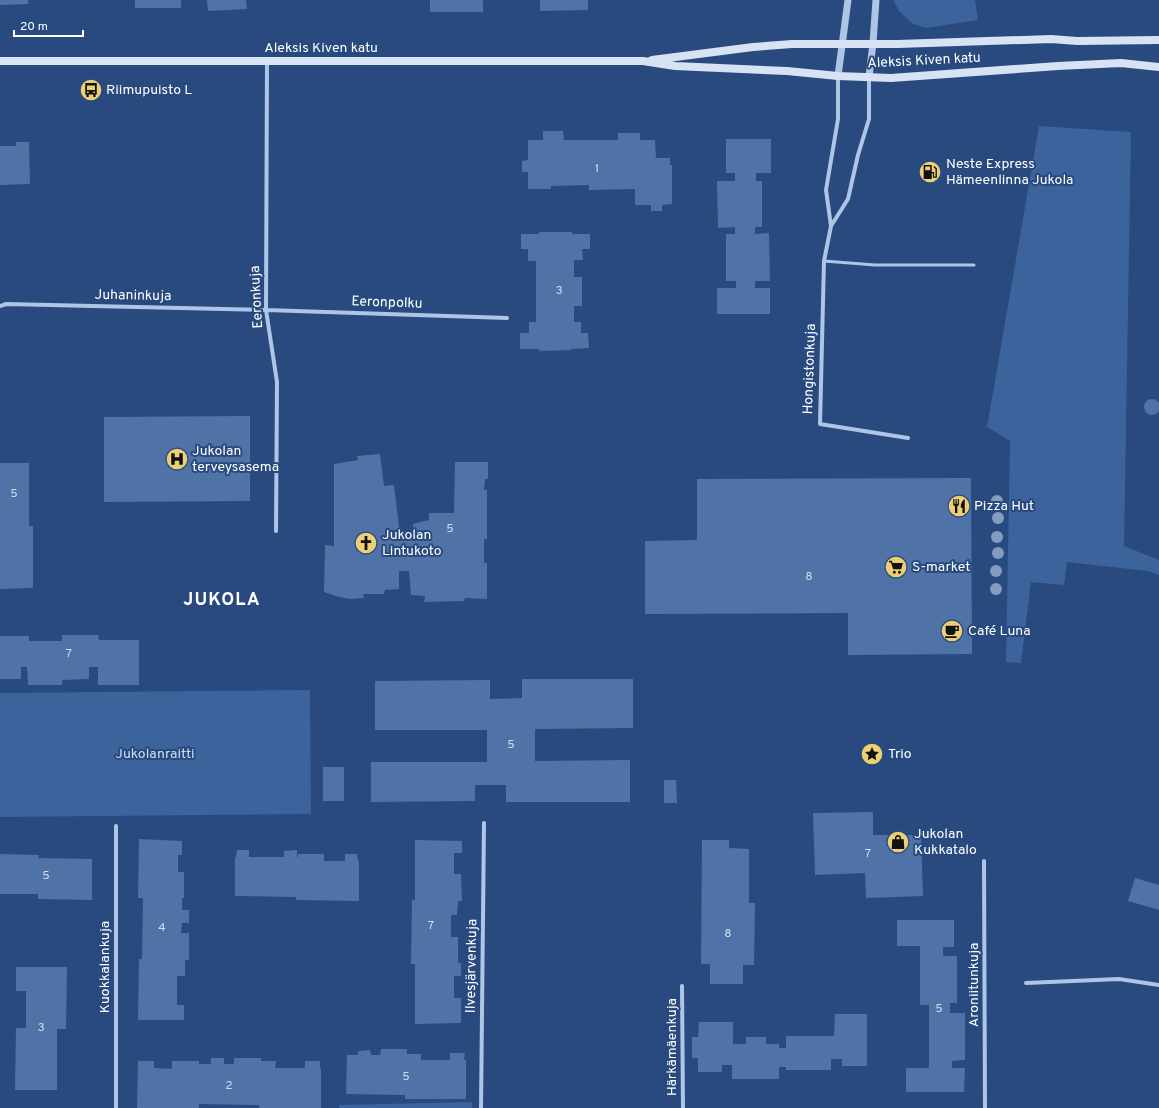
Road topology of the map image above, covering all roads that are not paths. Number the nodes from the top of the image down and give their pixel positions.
1 (848, 0) edge
2 (876, 0) edge
3 (1159, 40) edge
4 (842, 43) junction
5 (873, 43) junction
6 (0, 61) edge
7 (643, 61) junction
8 (267, 62) junction
9 (1159, 67) edge
10 (838, 76) junction
11 (869, 77) junction
12 (831, 226) junction
13 (824, 261) junction
14 (974, 265) dead end
15 (0, 306) edge
16 (266, 310) junction
17 (506, 318) dead end
18 (908, 438) dead end
19 (276, 531) dead end
20 (484, 824) dead end
21 (116, 826) dead end
22 (984, 861) dead end
23 (1026, 983) dead end
24 (1159, 985) edge
25 (682, 986) dead end
26 (116, 1108) edge
27 (481, 1108) edge
28 (683, 1108) edge
29 (985, 1108) edge

1 - 4 street
2 - 5 street
3 - 5 main road, Aleksis Kiven katu
4 - 5 main road, Aleksis Kiven katu
4 - 7 main road, Aleksis Kiven katu
4 - 10 street
5 - 11 street
6 - 8 main road, Aleksis Kiven katu
7 - 8 main road, Aleksis Kiven katu
7 - 10 main road, Aleksis Kiven katu
8 - 16 street, Eeronkuja
9 - 11 main road, Aleksis Kiven katu
10 - 11 main road, Aleksis Kiven katu
10 - 12 street, Hongistonkuja
11 - 12 street, Hongistonkuja
12 - 13 street, Hongistonkuja
13 - 14 lane
13 - 18 street, Hongistonkuja
15 - 16 street, Juhaninkuja
16 - 17 street, Eeronpolku
16 - 19 street, Eeronkuja
20 - 27 street, Ilvesjärvenkuja
21 - 26 street, Kuokkalankuja
22 - 29 street, Aroniitunkuja
23 - 24 street
25 - 28 street, Härkämäenkuja

